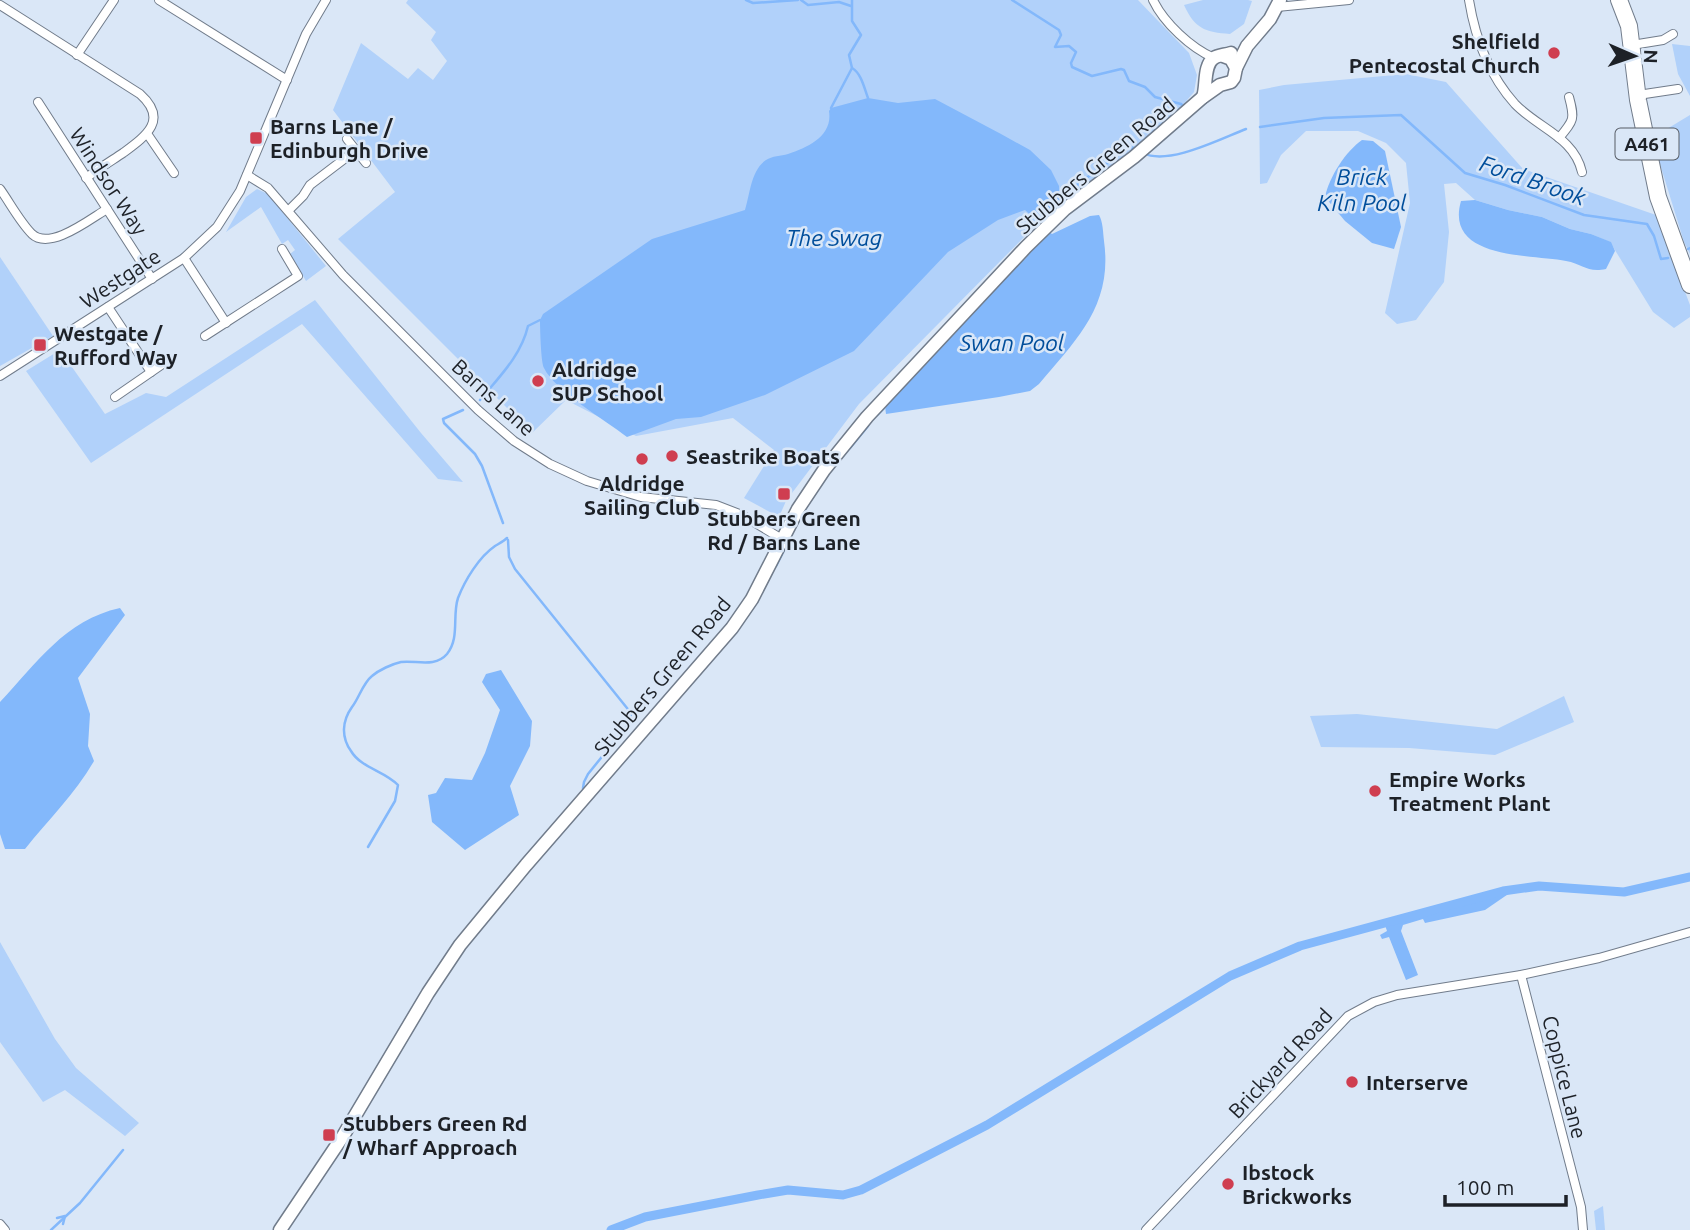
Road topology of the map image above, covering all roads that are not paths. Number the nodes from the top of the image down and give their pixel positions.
1 (114, 0) edge
2 (159, 0) edge
3 (179, 0) edge
4 (326, 0) edge
5 (1153, 0) edge
6 (1349, 0) edge
7 (1469, 0) edge
8 (1619, 0) edge
9 (1278, 4) edge
10 (0, 5) edge
11 (173, 9) junction
12 (1663, 29) dead end
13 (1673, 34) dead end
14 (1665, 39) junction
15 (1632, 45) junction
16 (1247, 46) junction
17 (1200, 52) junction
18 (77, 55) junction
19 (1219, 57) junction
20 (1236, 68) junction
21 (1207, 72) junction
22 (287, 80) junction
23 (1220, 85) junction
24 (1678, 89) dead end
25 (1638, 95) junction
26 (1203, 97) junction
27 (1569, 97) dead end
28 (38, 102) dead end
29 (148, 135) junction
30 (1559, 138) junction
31 (347, 139) dead end
32 (356, 150) junction
33 (366, 163) dead end
34 (174, 172) dead end
35 (1582, 172) dead end
36 (247, 175) junction
37 (86, 178) junction
38 (0, 189) edge
39 (107, 209) junction
40 (289, 210) junction
41 (282, 249) dead end
42 (184, 258) junction
43 (152, 279) junction
44 (1690, 285) edge
45 (108, 306) junction
46 (226, 323) junction
47 (205, 336) dead end
48 (170, 359) dead end
49 (151, 372) junction
50 (0, 376) edge
51 (115, 397) dead end
52 (782, 539) junction
53 (1690, 932) edge
54 (1521, 975) junction
55 (0, 1224) edge
56 (5, 1230) edge
57 (280, 1230) edge
58 (1146, 1230) edge
59 (1583, 1230) edge

1 - 18 street
2 - 11 street
3 - 11 street
4 - 22 street
5 - 17 street
6 - 9 street
7 - 30 street
8 - 15 highway, A461
9 - 16 street
10 - 18 street
11 - 22 street
12 - 14 street
13 - 14 street
14 - 15 street
15 - 25 highway, A461
16 - 19 street
16 - 20 street
17 - 19 street
17 - 21 street
18 - 29 street
19 - 20 street
19 - 21 street
20 - 23 street
21 - 23 street
21 - 26 street, Stubbers Green Road
22 - 36 street
23 - 26 street, Stubbers Green Road
24 - 25 street
25 - 44 highway, A461
26 - 52 street, Stubbers Green Road
27 - 30 street
28 - 37 street, Windsor Way
29 - 34 street
29 - 37 street
30 - 35 street
31 - 32 street
32 - 33 street
32 - 40 street
36 - 40 street, Barns Lane
36 - 42 street, Westgate
37 - 39 street, Windsor Way
38 - 39 street
39 - 43 street, Windsor Way
40 - 52 street, Barns Lane
41 - 46 street
42 - 43 street, Westgate
42 - 46 street
43 - 45 street, Westgate
45 - 49 street
45 - 50 street, Westgate
46 - 47 street
48 - 49 street
49 - 51 street
52 - 57 street, Stubbers Green Road
53 - 54 street, Brickyard Road
54 - 58 street, Brickyard Road
54 - 59 street, Coppice Lane
55 - 56 street

